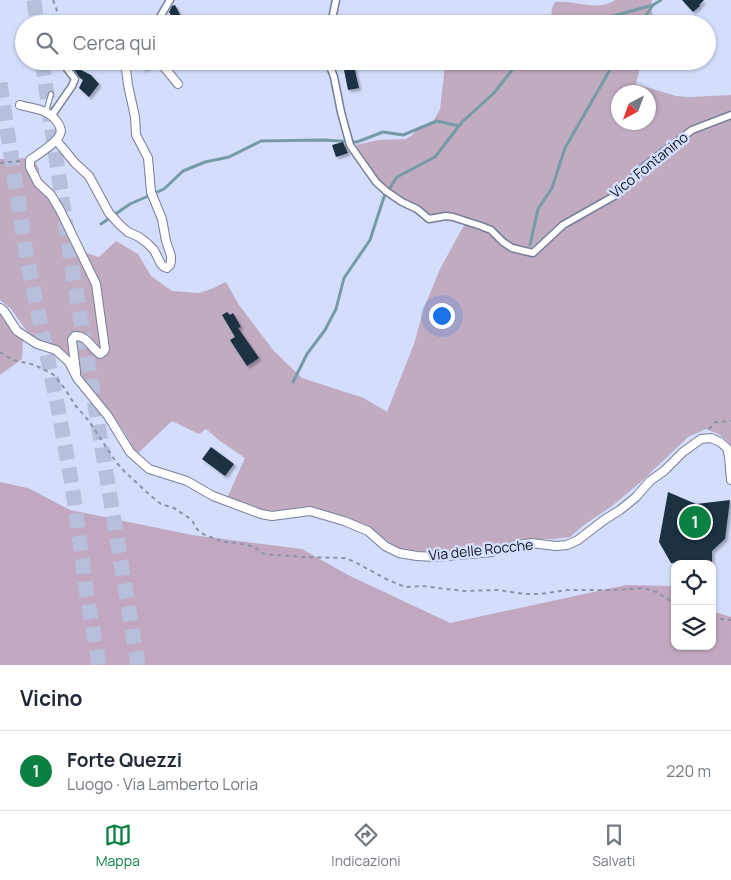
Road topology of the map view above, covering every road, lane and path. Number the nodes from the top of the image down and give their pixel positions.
1 (53, 0) edge
2 (170, 0) edge
3 (336, 0) edge
4 (59, 15) edge
5 (161, 15) edge
6 (333, 15) edge
7 (68, 70) edge
8 (126, 70) edge
9 (166, 70) edge
10 (332, 70) edge
11 (178, 84) dead end
12 (51, 94) dead end
13 (20, 105) dead end
14 (49, 114) junction
15 (731, 115) edge
16 (56, 140) junction
17 (30, 160) junction
18 (0, 163) edge
19 (0, 308) edge
20 (77, 378) junction
21 (731, 421) edge
22 (702, 439) junction
23 (731, 480) edge
24 (422, 586) dead end
25 (671, 601) edge
26 (716, 618) edge
27 (731, 620) edge

1 - 4 path
2 - 5 street
3 - 6 street
7 - 14 street
8 - 16 street
9 - 11 street
10 - 15 street, Vico Fontanino
12 - 14 lane
13 - 14 street
14 - 16 street
16 - 17 street
17 - 18 path
17 - 20 street
19 - 20 street, Via delle Rocche
20 - 22 street, Via delle Rocche
21 - 22 path
22 - 23 street
24 - 25 path
26 - 27 path

